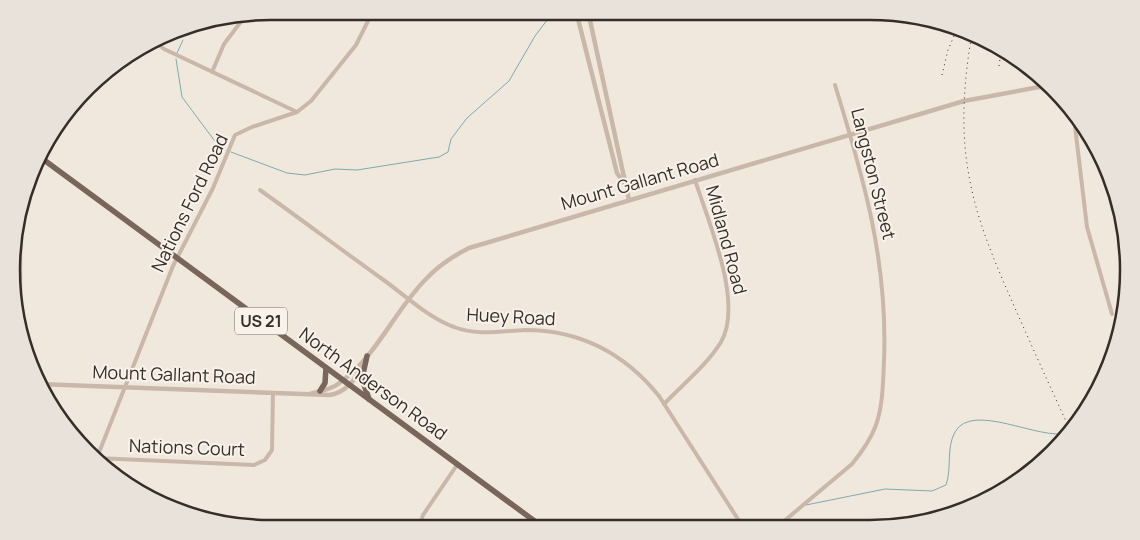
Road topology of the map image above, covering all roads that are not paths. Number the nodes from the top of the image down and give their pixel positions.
1 (368, 20) edge
2 (578, 20) edge
3 (590, 20) edge
4 (241, 22) edge
5 (160, 46) edge
6 (212, 72) junction
7 (835, 85) dead end
8 (1040, 87) edge
9 (297, 112) junction
10 (1075, 127) edge
11 (850, 135) junction
12 (45, 160) edge
13 (695, 180) junction
14 (624, 184) junction
15 (260, 190) dead end
16 (629, 200) junction
17 (177, 259) junction
18 (409, 299) junction
19 (1112, 314) dead end
20 (367, 356) junction
21 (326, 368) junction
22 (343, 381) junction
23 (48, 384) edge
24 (349, 386) junction
25 (123, 388) junction
26 (320, 390) junction
27 (273, 392) junction
28 (310, 394) junction
29 (370, 401) junction
30 (664, 404) junction
31 (99, 452) edge
32 (107, 459) edge
33 (456, 465) junction
34 (421, 520) edge
35 (533, 520) edge
36 (739, 520) edge
37 (785, 520) edge

1 - 9 street, Nations Ford Road
2 - 14 street
3 - 14 street
4 - 6 street
5 - 6 street
6 - 9 street
7 - 11 street, Langston Street
8 - 11 street, Mount Gallant Road
9 - 17 street, Nations Ford Road
10 - 19 street
11 - 13 street, Mount Gallant Road
11 - 37 street, Langston Street
12 - 17 main road, North Anderson Road / US 21
13 - 16 street, Mount Gallant Road
13 - 30 street, Midland Road
14 - 16 street
15 - 18 street, Huey Road
16 - 18 street, Mount Gallant Road
17 - 21 main road, North Anderson Road / US 21
17 - 25 street, Nations Ford Road
18 - 20 street, Mount Gallant Road
18 - 30 street, Huey Road
20 - 22 street, Mount Gallant Road
20 - 24 street, Mount Gallant Road
20 - 29 main road
21 - 22 main road, North Anderson Road / US 21
21 - 26 main road
22 - 24 main road, North Anderson Road / US 21
22 - 26 street, Mount Gallant Road
23 - 25 street, Mount Gallant Road
24 - 28 street, Mount Gallant Road
24 - 29 main road, North Anderson Road / US 21
25 - 27 street, Mount Gallant Road
25 - 31 street, Nations Ford Road
26 - 28 street, Mount Gallant Road
27 - 28 street, Mount Gallant Road
27 - 32 street, Nations Court
29 - 33 main road, North Anderson Road / US 21
30 - 36 street, Huey Road
33 - 34 street
33 - 35 main road, North Anderson Road / US 21

